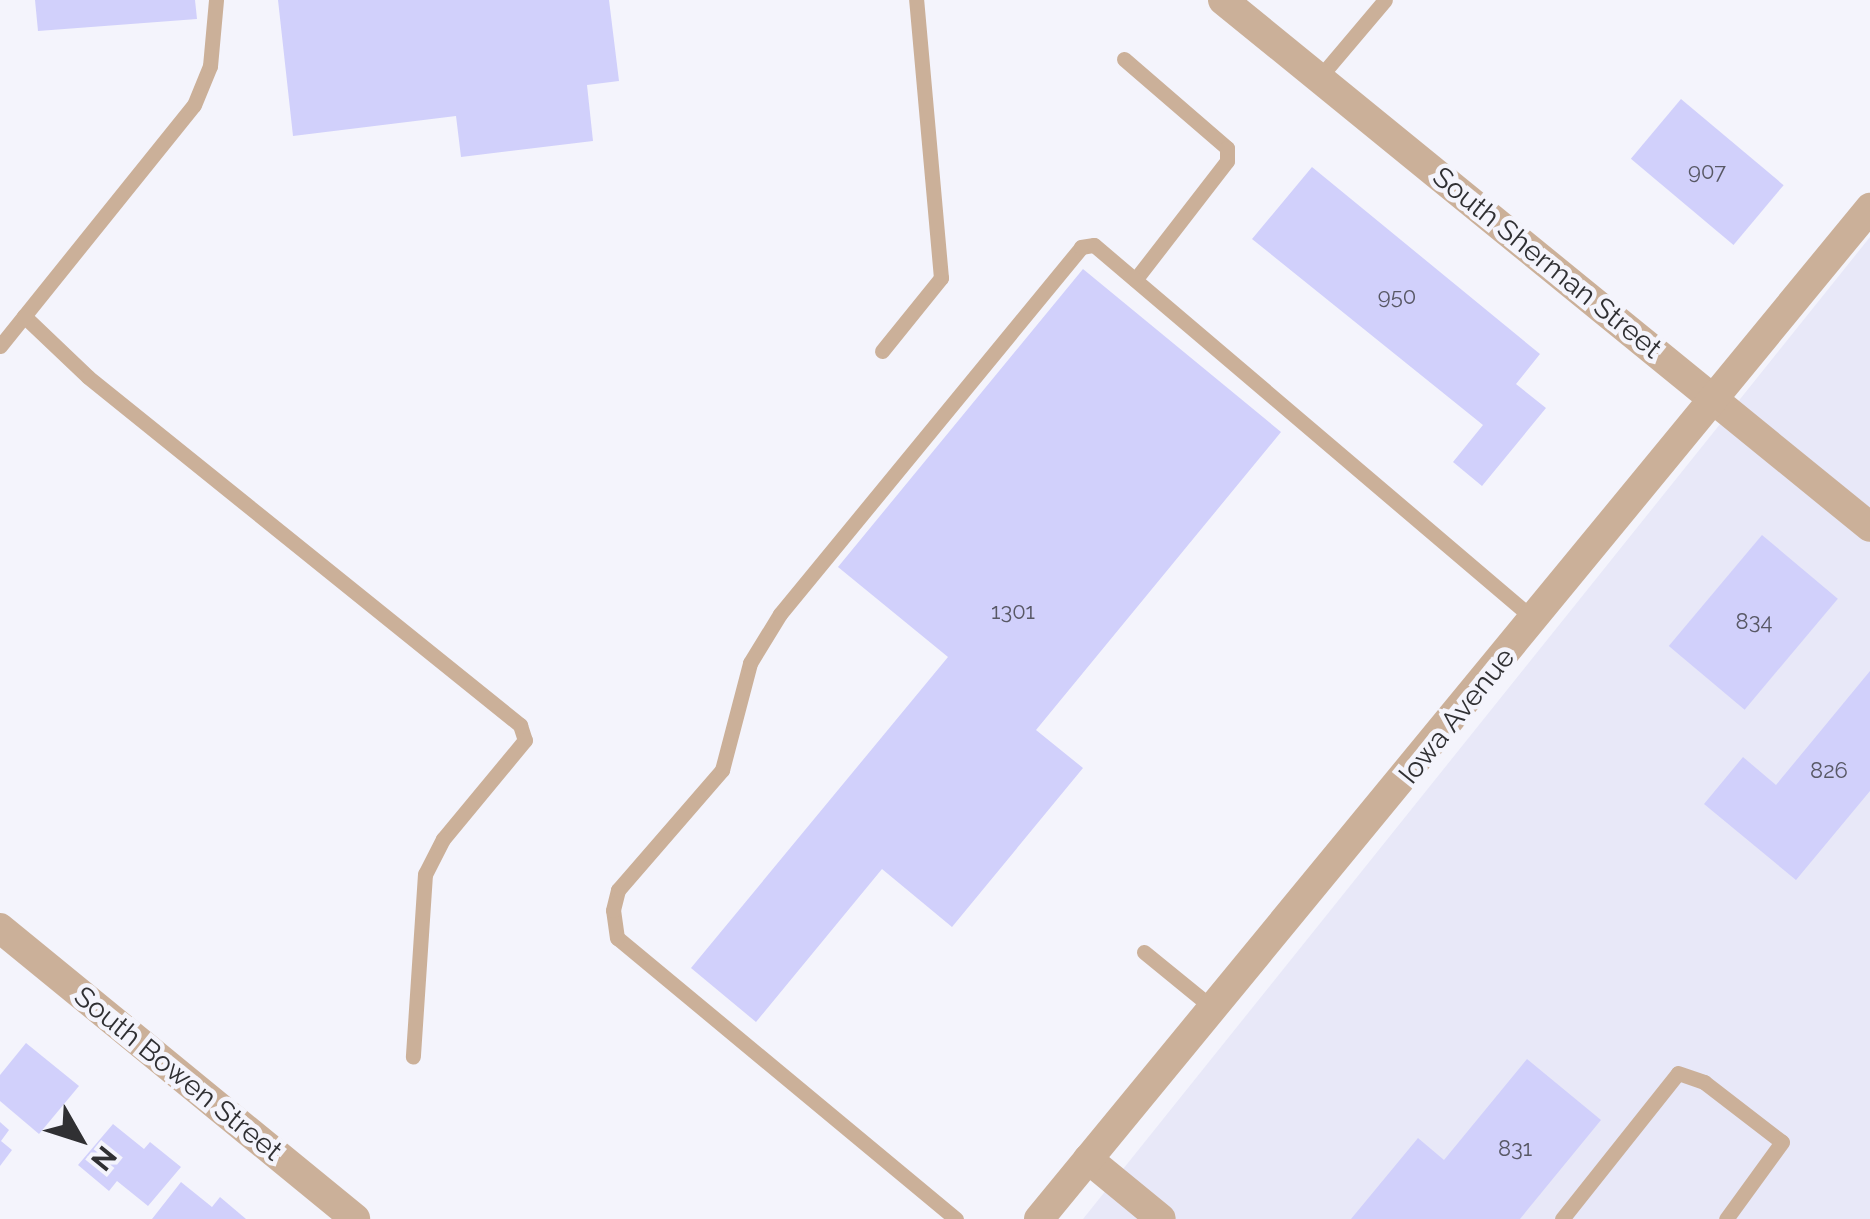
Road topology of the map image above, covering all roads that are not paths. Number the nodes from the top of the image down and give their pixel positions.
1 (216, 0) edge
2 (916, 0) edge
3 (1223, 0) edge
4 (1385, 0) edge
5 (1124, 59) dead end
6 (1319, 78) junction
7 (1870, 208) edge
8 (1135, 280) junction
9 (24, 316) junction
10 (0, 346) edge
11 (882, 351) dead end
12 (1714, 400) junction
13 (1870, 528) edge
14 (1535, 620) junction
15 (2, 934) edge
16 (1144, 952) dead end
17 (1214, 1009) junction
18 (412, 1057) dead end
19 (1088, 1159) junction
20 (355, 1219) edge
21 (956, 1219) edge
22 (1039, 1219) edge
23 (1161, 1219) edge
24 (1562, 1219) edge
25 (1726, 1219) edge

1 - 9 lane
2 - 11 lane
3 - 6 street, South Sherman Street
4 - 6 lane
5 - 8 lane
6 - 12 street, South Sherman Street
7 - 12 street, Iowa Avenue
8 - 14 lane
8 - 21 lane
9 - 10 lane
9 - 18 lane
12 - 13 street, South Sherman Street
12 - 14 street, Iowa Avenue
14 - 17 street, Iowa Avenue
15 - 20 street, South Bowen Street
16 - 17 lane
17 - 19 street, Iowa Avenue
19 - 22 street, Iowa Avenue
19 - 23 street
24 - 25 lane

